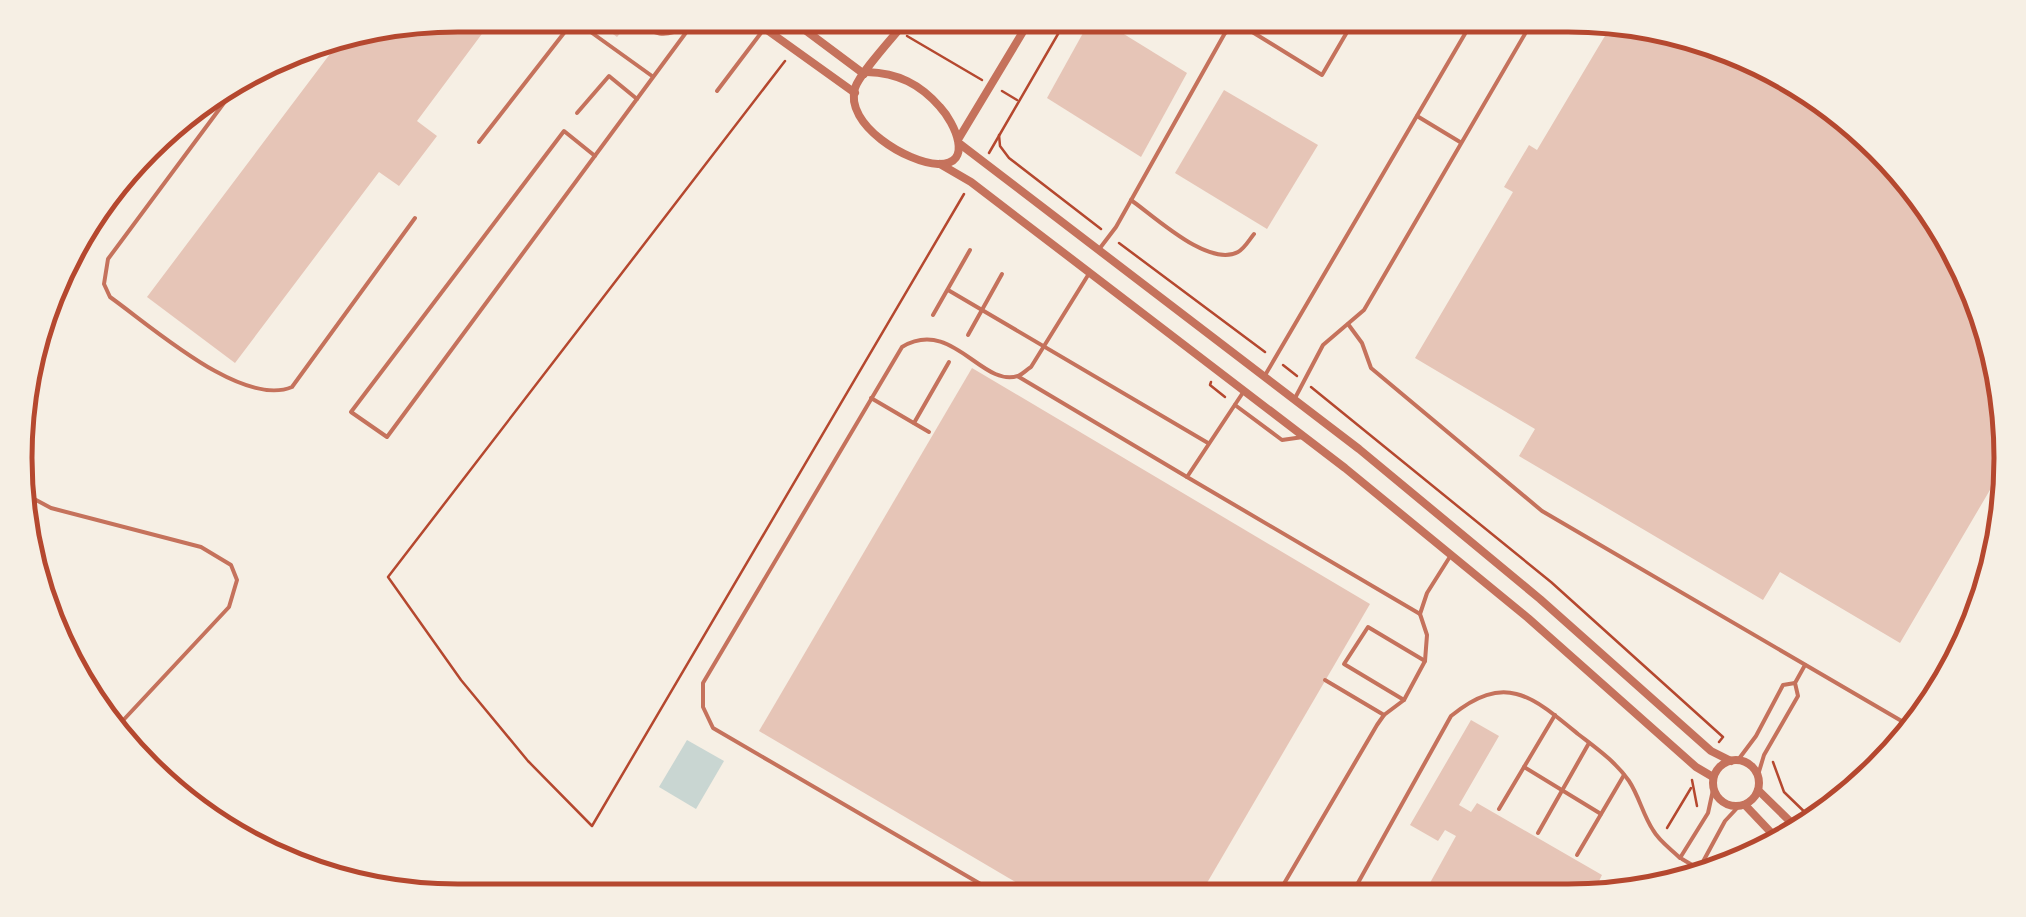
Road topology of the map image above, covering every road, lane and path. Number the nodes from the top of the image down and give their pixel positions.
1 (565, 32) edge
2 (594, 32) edge
3 (686, 32) edge
4 (761, 32) edge
5 (769, 32) edge
6 (809, 32) edge
7 (898, 32) joint
8 (1023, 32) edge
9 (1059, 32) edge
10 (1251, 32) edge
11 (1347, 32) edge
12 (1466, 32) edge
13 (1526, 32) edge
14 (1224, 33) edge
15 (794, 50) junction
16 (866, 73) junction
17 (653, 77) junction
18 (992, 85) junction
19 (717, 92) dead end
20 (854, 93) junction
21 (637, 99) junction
22 (1018, 101) junction
23 (224, 103) edge
24 (577, 113) dead end
25 (1416, 116) junction
26 (960, 141) junction
27 (479, 142) dead end
28 (1462, 143) junction
29 (595, 156) junction
30 (984, 161) junction
31 (940, 164) junction
32 (971, 182) junction
33 (1131, 200) junction
34 (416, 218) dead end
35 (1254, 234) dead end
36 (970, 250) dead end
37 (1097, 252) junction
38 (1090, 272) junction
39 (1002, 274) dead end
40 (948, 290) junction
41 (982, 309) junction
42 (933, 315) dead end
43 (1348, 324) junction
44 (968, 335) dead end
45 (1043, 346) junction
46 (950, 362) dead end
47 (1017, 376) junction
48 (1264, 376) junction
49 (1244, 391) junction
50 (871, 398) junction
51 (1294, 400) junction
52 (1235, 404) junction
53 (914, 423) junction
54 (929, 432) dead end
55 (1305, 437) junction
56 (1208, 443) junction
57 (1187, 476) junction
58 (34, 499) edge
59 (1451, 554) junction
60 (1420, 614) junction
61 (1425, 661) junction
62 (1805, 665) junction
63 (1326, 680) dead end
64 (1795, 683) junction
65 (1404, 700) junction
66 (1384, 715) junction
67 (1555, 715) junction
68 (123, 720) edge
69 (1902, 721) edge
70 (1723, 737) dead end
71 (1590, 743) junction
72 (1764, 755) junction
73 (1738, 759) junction
74 (1524, 767) junction
75 (1624, 775) junction
76 (1758, 775) junction
77 (1714, 776) junction
78 (1692, 786) dead end
79 (1714, 790) junction
80 (1758, 790) junction
81 (1562, 791) junction
82 (1742, 806) junction
83 (1499, 809) dead end
84 (1805, 812) edge
85 (1601, 814) junction
86 (1789, 821) edge
87 (1538, 833) dead end
88 (1770, 833) edge
89 (1660, 839) junction
90 (1577, 855) dead end
91 (1680, 858) junction
92 (1703, 862) edge
93 (1693, 865) edge
94 (981, 884) edge
95 (1283, 884) edge
96 (1357, 884) edge

1 - 27 lane
2 - 17 lane
3 - 17 lane
4 - 19 lane
5 - 15 street
6 - 16 street
7 - 16 street
7 - 18 path
8 - 18 street
9 - 22 path
10 - 11 lane
12 - 25 lane
13 - 28 lane
14 - 33 lane
15 - 20 street
15 - 32 path
16 - 20 street
16 - 26 street
17 - 21 lane
18 - 22 path
18 - 26 street
20 - 31 street
21 - 24 lane
21 - 29 lane
22 - 30 path
23 - 34 lane
25 - 28 lane
25 - 48 lane
26 - 30 street
26 - 31 street
28 - 43 lane
29 - 29 lane
30 - 37 street
31 - 32 street
32 - 38 street
33 - 35 lane
33 - 37 lane
36 - 40 lane
37 - 48 street
38 - 45 lane
38 - 49 street
39 - 41 lane
40 - 41 lane
40 - 42 lane
41 - 44 lane
41 - 45 lane
43 - 51 lane
43 - 62 lane
45 - 47 lane
45 - 56 lane
46 - 53 lane
47 - 50 lane
47 - 57 lane
48 - 51 street
49 - 52 lane
49 - 55 street
50 - 53 lane
50 - 94 lane
51 - 73 street
52 - 55 lane
52 - 56 lane
53 - 54 lane
55 - 59 street
56 - 57 lane
57 - 60 lane
58 - 68 lane
59 - 60 lane
59 - 77 street
60 - 61 lane
61 - 65 lane
61 - 65 lane
62 - 64 lane
62 - 69 lane
63 - 66 lane
64 - 72 lane
64 - 73 lane
65 - 66 lane
66 - 95 lane
67 - 71 lane
67 - 74 lane
67 - 96 lane
70 - 73 path
71 - 75 lane
71 - 81 lane
72 - 76 lane
72 - 84 path
73 - 76 street
73 - 77 street
74 - 81 lane
74 - 83 lane
75 - 85 lane
75 - 89 lane
76 - 80 street
77 - 79 street
78 - 89 path
79 - 82 street
79 - 91 lane
80 - 82 street
80 - 86 street
81 - 85 lane
81 - 87 lane
82 - 88 street
82 - 92 lane
85 - 90 lane
89 - 91 lane
91 - 93 lane

